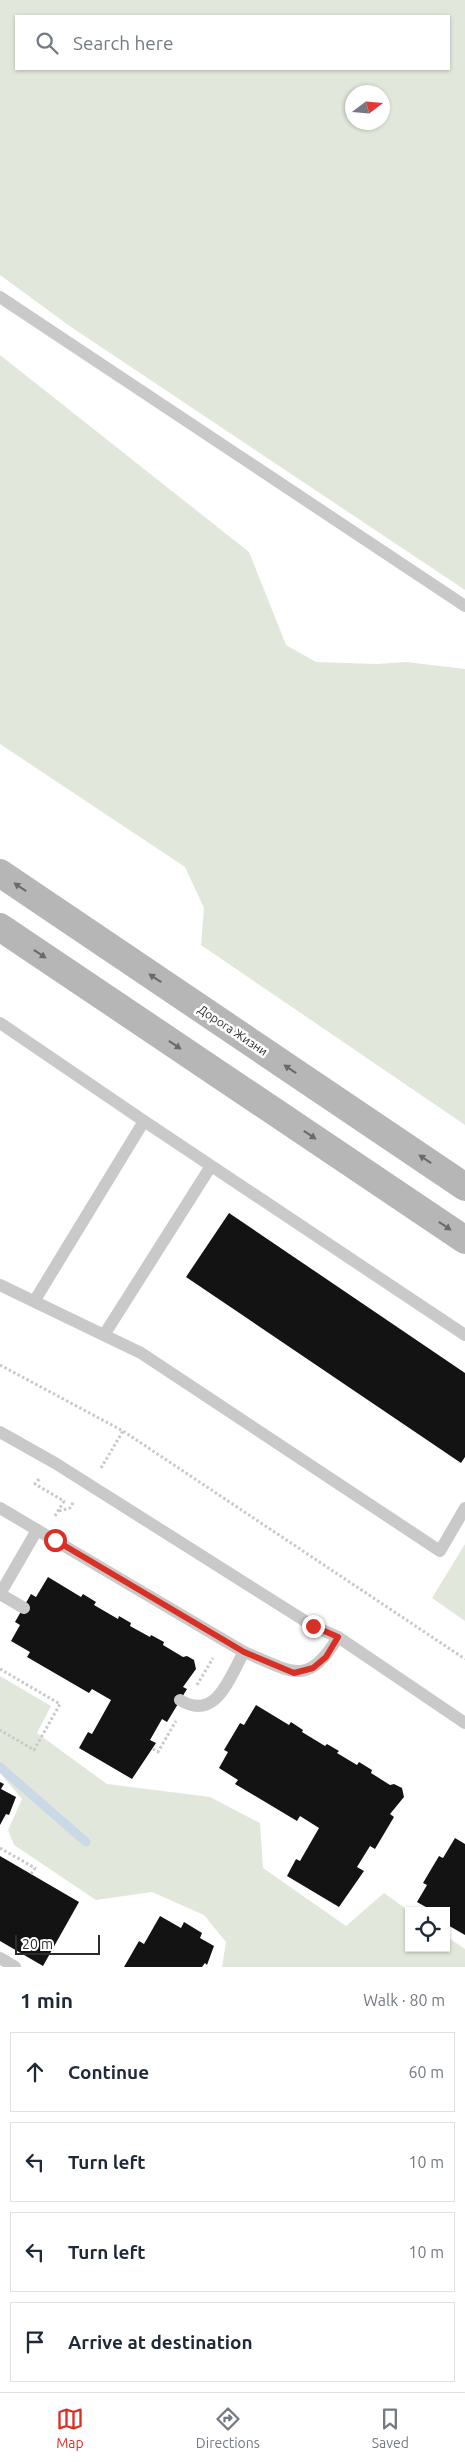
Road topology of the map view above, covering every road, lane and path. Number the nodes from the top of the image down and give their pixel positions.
1 (0, 297) edge
2 (465, 606) edge
3 (0, 874) edge
4 (0, 927) edge
5 (0, 1022) edge
6 (144, 1121) junction
7 (211, 1166) junction
8 (465, 1187) edge
9 (465, 1240) edge
10 (0, 1285) edge
11 (35, 1300) junction
12 (104, 1335) junction
13 (465, 1335) edge
14 (0, 1365) edge
15 (124, 1431) junction
16 (0, 1432) edge
17 (45, 1483) dead end
18 (90, 1486) junction
19 (60, 1492) dead end
20 (0, 1508) edge
21 (465, 1508) edge
22 (58, 1511) junction
23 (41, 1532) junction
24 (0, 1594) edge
25 (24, 1608) dead end
26 (338, 1637) junction
27 (244, 1652) junction
28 (465, 1659) edge
29 (0, 1668) edge
30 (180, 1700) dead end
31 (465, 1723) edge
32 (0, 1730) edge
33 (0, 1848) edge
34 (32, 1874) dead end
35 (0, 1958) edge
36 (14, 1967) edge

1 - 2 lane
8 -> 3 main road, Дорога Жизни
4 -> 9 main road
5 - 6 lane
6 - 7 lane
6 - 11 lane
7 - 12 lane
7 - 13 lane
10 - 11 lane
11 - 12 lane
12 - 21 lane
14 - 15 path
15 - 18 path
15 - 28 path
16 - 18 lane
17 - 22 path
18 - 26 lane
19 - 22 path
20 - 23 lane
22 - 23 path
23 - 24 lane
23 - 27 lane
24 - 25 lane
26 - 27 lane
26 - 31 lane
27 - 30 lane
29 - 32 path
33 - 34 path
35 - 36 lane

